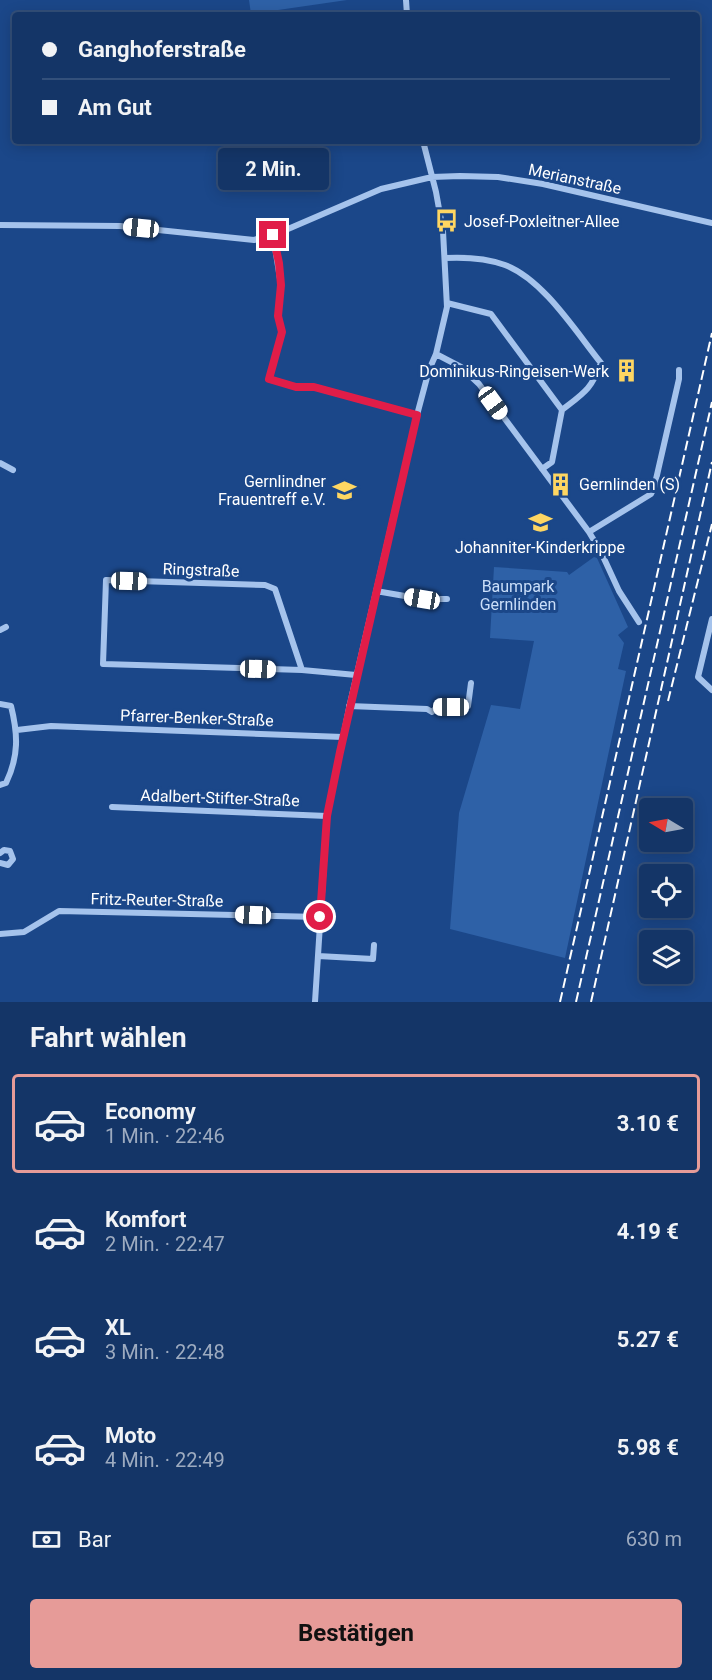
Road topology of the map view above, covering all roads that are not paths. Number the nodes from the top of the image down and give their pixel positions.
1 (424, 144) edge
2 (432, 177) junction
3 (712, 223) edge
4 (0, 225) edge
5 (273, 235) junction
6 (445, 258) junction
7 (447, 303) junction
8 (436, 354) junction
9 (679, 370) dead end
10 (562, 410) junction
11 (417, 415) junction
12 (0, 462) edge
13 (542, 469) junction
14 (14, 470) dead end
15 (589, 532) junction
16 (376, 591) junction
17 (447, 599) dead end
18 (712, 619) edge
19 (639, 622) dead end
20 (302, 670) junction
21 (356, 675) junction
22 (471, 683) dead end
23 (712, 690) edge
24 (0, 704) edge
25 (349, 705) junction
26 (17, 730) junction
27 (343, 737) junction
28 (0, 785) edge
29 (112, 807) dead end
30 (327, 816) junction
31 (0, 852) edge
32 (0, 863) edge
33 (320, 917) junction
34 (0, 934) edge
35 (374, 945) dead end
36 (318, 956) junction
37 (315, 1002) edge

1 - 2 street
2 - 3 street, Merianstraße
2 - 5 street
2 - 6 street
4 - 5 street
5 - 11 street
6 - 7 street
6 - 10 street
7 - 8 street
7 - 10 street
8 - 11 street
8 - 13 street
9 - 15 street
10 - 13 street
11 - 16 street
12 - 14 street
13 - 15 street
15 - 19 street
16 - 17 street
16 - 21 street
18 - 23 street
20 - 20 street, Ringstraße
20 - 21 street, Ringstraße
21 - 25 street
22 - 25 street
24 - 26 street
25 - 27 street
26 - 27 street, Pfarrer-Benker-Straße
26 - 28 street
27 - 30 street
29 - 30 street, Adalbert-Stifter-Straße
30 - 33 street
31 - 32 street
33 - 34 street, Fritz-Reuter-Straße
33 - 36 street
35 - 36 street
36 - 37 street

